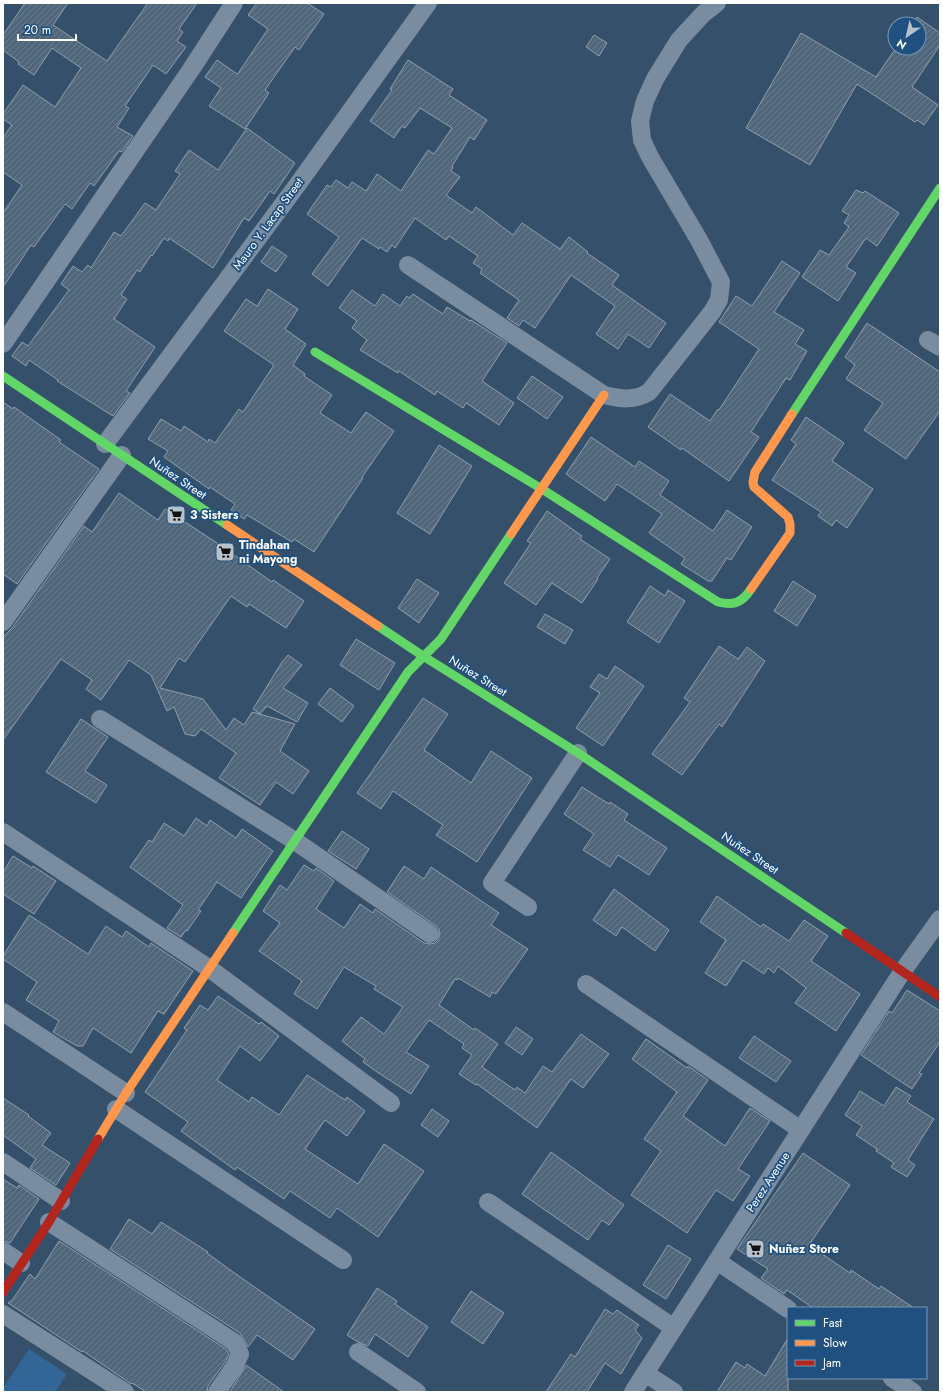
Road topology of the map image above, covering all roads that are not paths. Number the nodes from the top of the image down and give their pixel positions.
1 (234, 3) edge
2 (428, 3) edge
3 (717, 3) edge
4 (940, 188) edge
5 (408, 265) dead end
6 (3, 344) edge
7 (315, 352) dead end
8 (3, 376) edge
9 (604, 395) junction
10 (105, 444) junction
11 (122, 455) junction
12 (542, 489) junction
13 (3, 622) edge
14 (423, 656) junction
15 (100, 719) dead end
16 (578, 753) junction
17 (3, 832) edge
18 (295, 841) junction
19 (528, 907) dead end
20 (940, 919) edge
21 (430, 934) dead end
22 (210, 969) junction
23 (902, 972) junction
24 (586, 984) dead end
25 (940, 997) edge
26 (3, 1012) edge
27 (126, 1093) junction
28 (391, 1103) dead end
29 (116, 1109) junction
30 (801, 1130) junction
31 (3, 1162) edge
32 (61, 1201) junction
33 (488, 1202) dead end
34 (49, 1222) junction
35 (3, 1251) edge
36 (343, 1260) dead end
37 (717, 1261) junction
38 (22, 1263) junction
39 (3, 1292) edge
40 (787, 1308) edge
41 (3, 1314) edge
42 (674, 1328) junction
43 (358, 1352) dead end
44 (645, 1373) junction
45 (894, 1379) edge
46 (125, 1392) edge
47 (217, 1392) edge
48 (417, 1392) edge
49 (633, 1392) edge
50 (674, 1392) edge
51 (913, 1392) edge

1 - 6 street
2 - 10 street, Mauro Y. Lacap Street
3 - 9 street
4 - 12 street
5 - 9 street
7 - 12 street
8 - 10 street, Nuñez Street
9 - 12 street
10 - 11 street, Nuñez Street
11 - 13 street
11 - 14 street, Nuñez Street
12 - 14 street
14 - 16 street, Nuñez Street
14 - 18 street
15 - 18 street
16 - 19 street
16 - 23 street, Nuñez Street
17 - 22 street
18 - 21 street
18 - 22 street
20 - 23 street, Perez Avenue
22 - 27 street
22 - 28 street
23 - 25 street, Nuñez Street
23 - 30 street, Perez Avenue
24 - 30 street
26 - 27 street
27 - 29 street
29 - 32 street
29 - 36 street
30 - 37 street, Perez Avenue
31 - 32 street
32 - 34 street
33 - 42 street
34 - 38 street
34 - 47 street
35 - 38 street
37 - 40 street
37 - 42 street, Perez Avenue
38 - 39 street
41 - 46 street
42 - 44 street, Perez Avenue
43 - 48 street
44 - 49 street, Perez Avenue
44 - 50 street
45 - 51 street

